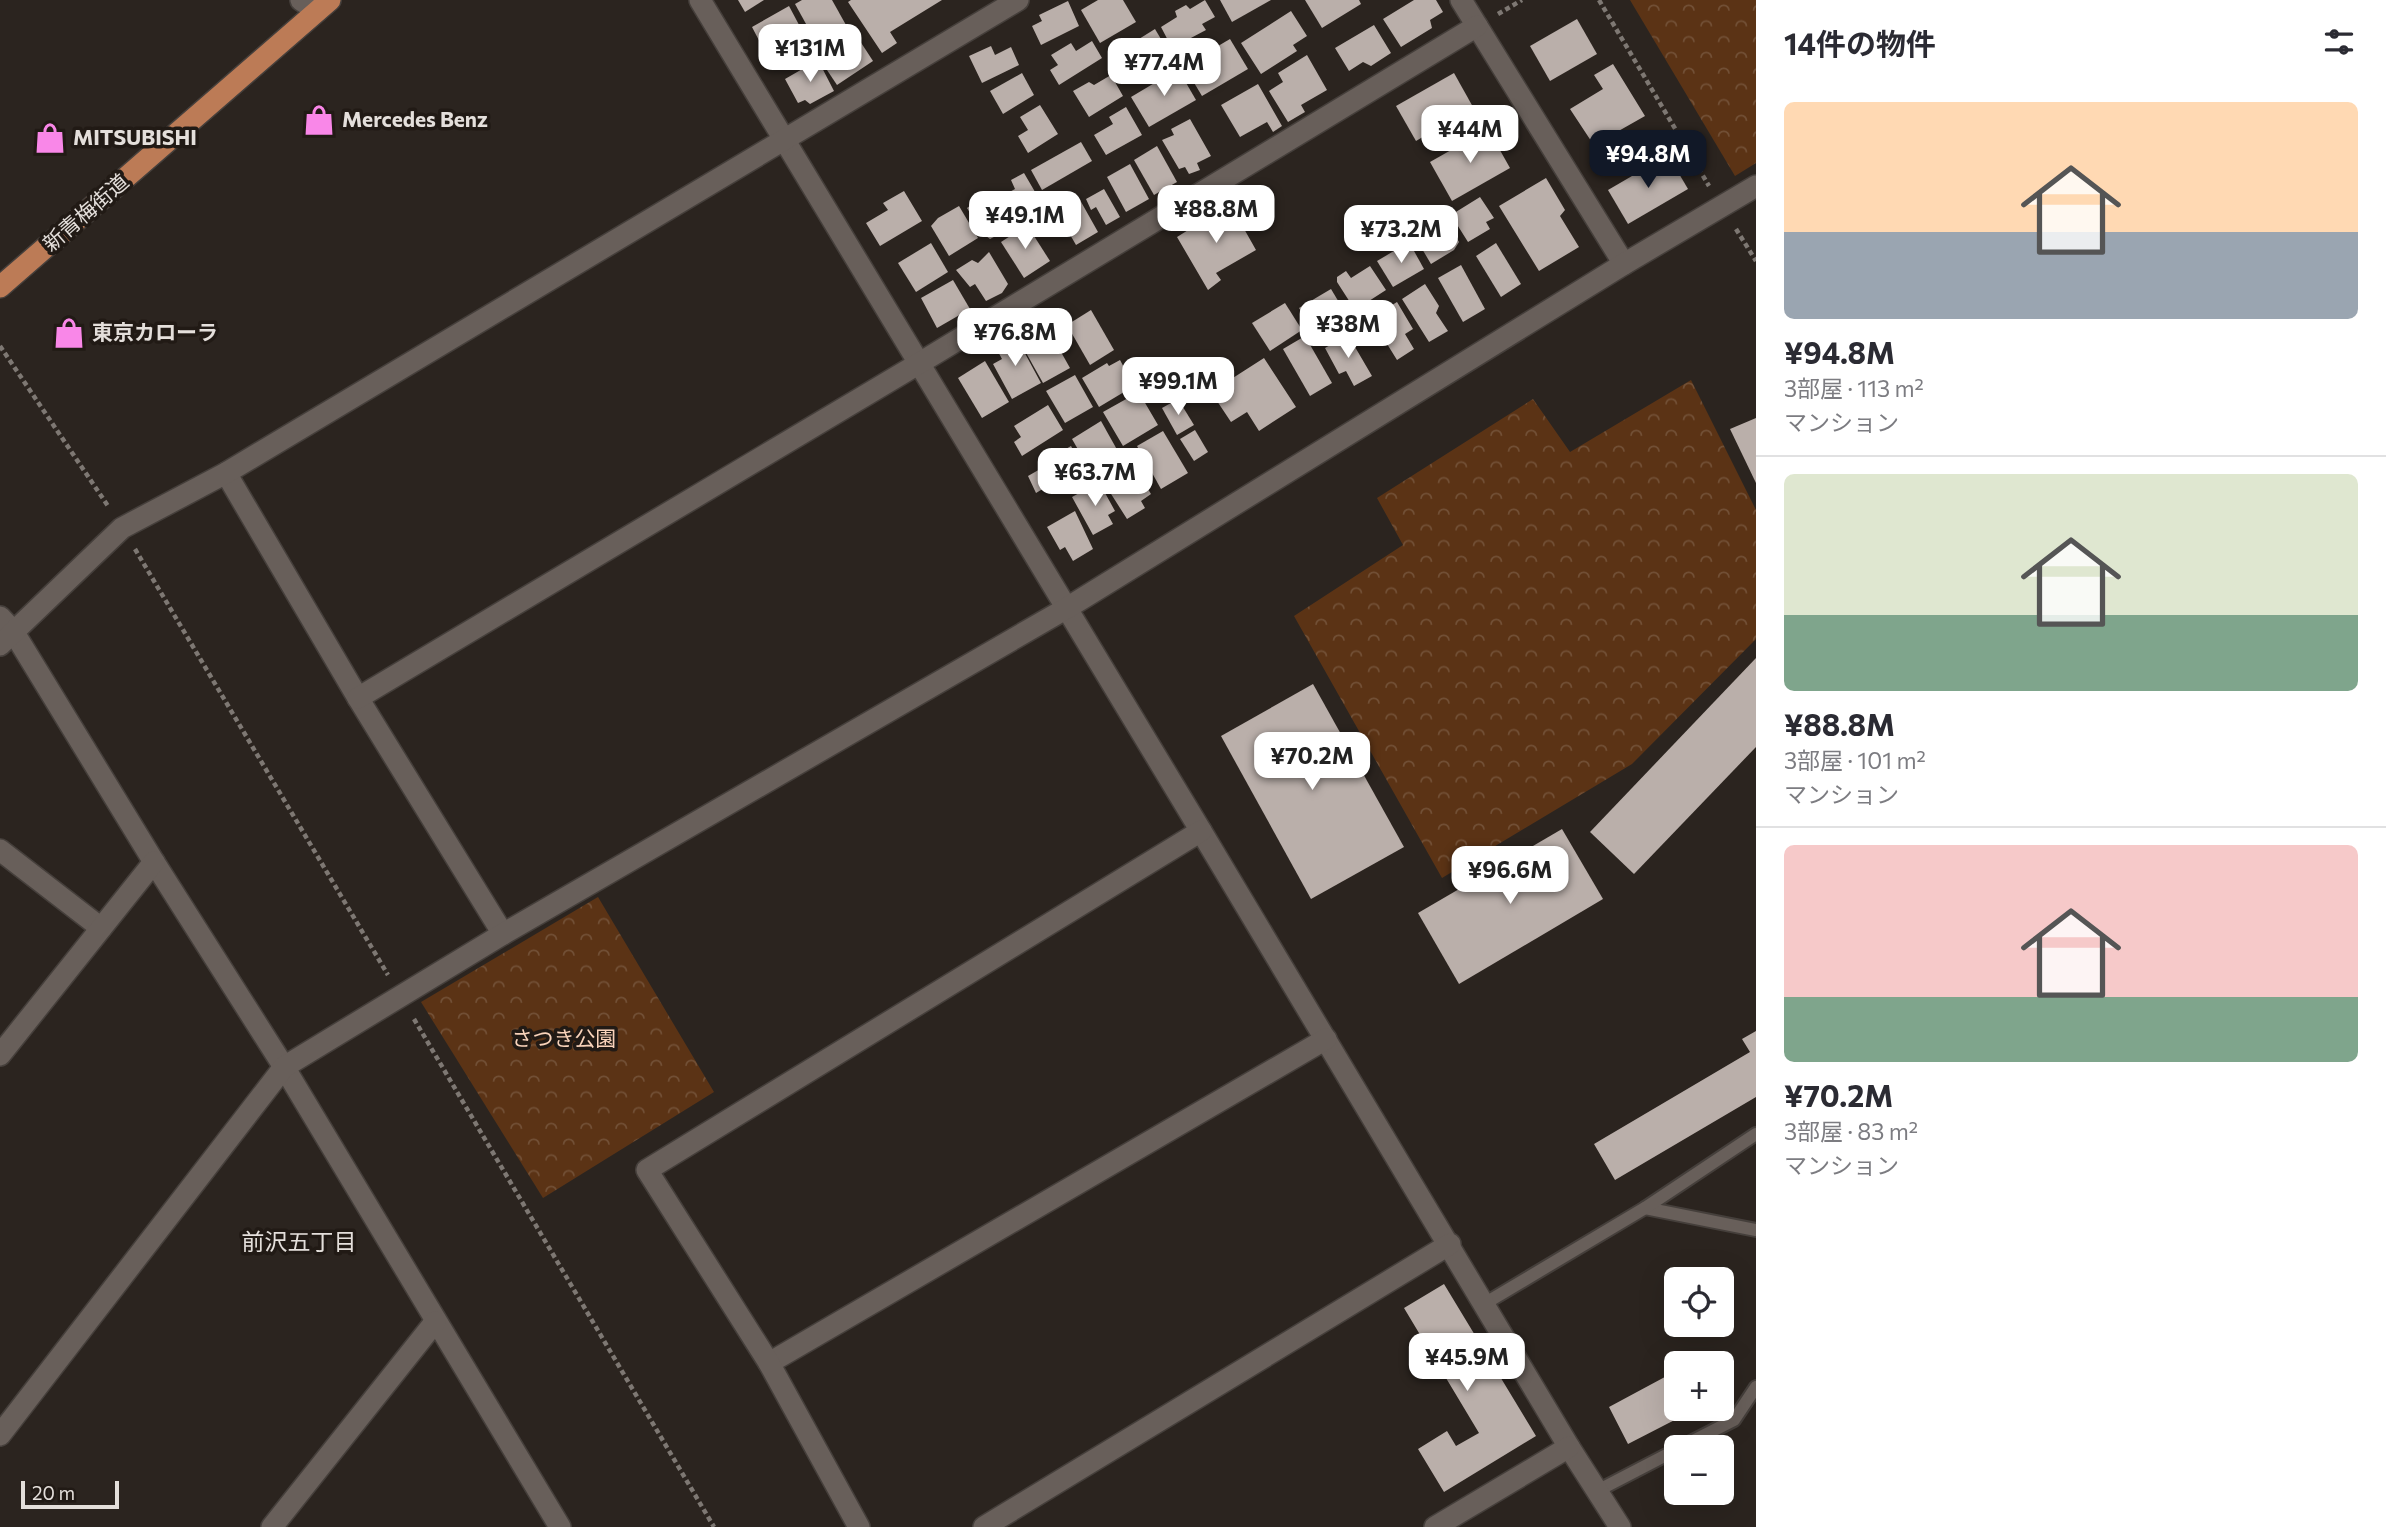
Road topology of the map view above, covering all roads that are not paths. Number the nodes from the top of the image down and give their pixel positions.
1 (700, 0) edge
2 (1018, 0) edge
3 (1461, 0) edge
4 (316, 4) edge
5 (1477, 26) junction
6 (785, 140) junction
7 (1756, 186) edge
8 (1624, 264) junction
9 (0, 288) edge
10 (918, 364) junction
11 (226, 473) junction
12 (1067, 608) junction
13 (4, 631) edge
14 (358, 698) junction
15 (1201, 831) junction
16 (0, 850) edge
17 (154, 862) junction
18 (102, 928) junction
19 (503, 934) junction
20 (1326, 1038) junction
21 (0, 1055) edge
22 (284, 1067) junction
23 (1756, 1134) edge
24 (1645, 1208) junction
25 (1756, 1230) edge
26 (1450, 1244) junction
27 (1484, 1304) junction
28 (436, 1322) junction
29 (769, 1363) junction
30 (1756, 1387) edge
31 (0, 1435) edge
32 (1705, 1435) edge
33 (1569, 1447) junction
34 (1664, 1456) edge
35 (1597, 1491) junction
36 (272, 1527) edge
37 (561, 1527) edge
38 (859, 1527) edge
39 (984, 1527) edge
40 (1435, 1527) edge
41 (1620, 1527) edge

1 - 6 street
2 - 6 street
3 - 5 street
4 - 9 main road, 新青梅街道
5 - 8 street
5 - 10 street
6 - 10 street
6 - 11 street
7 - 8 street
8 - 12 street
10 - 12 street
10 - 14 street
11 - 13 street
11 - 14 street
12 - 15 street
12 - 19 street
13 - 17 street
14 - 19 street
15 - 20 street
15 - 29 street
16 - 18 street
17 - 18 street
17 - 22 street
18 - 21 street
19 - 22 street
20 - 26 street
20 - 29 street
22 - 28 street
22 - 31 street
23 - 24 lane
24 - 25 lane
24 - 27 lane
26 - 27 street
26 - 39 street
27 - 33 street
28 - 36 street
28 - 37 street
29 - 38 street
30 - 32 lane
33 - 35 street
33 - 40 street
34 - 35 lane
35 - 41 street

